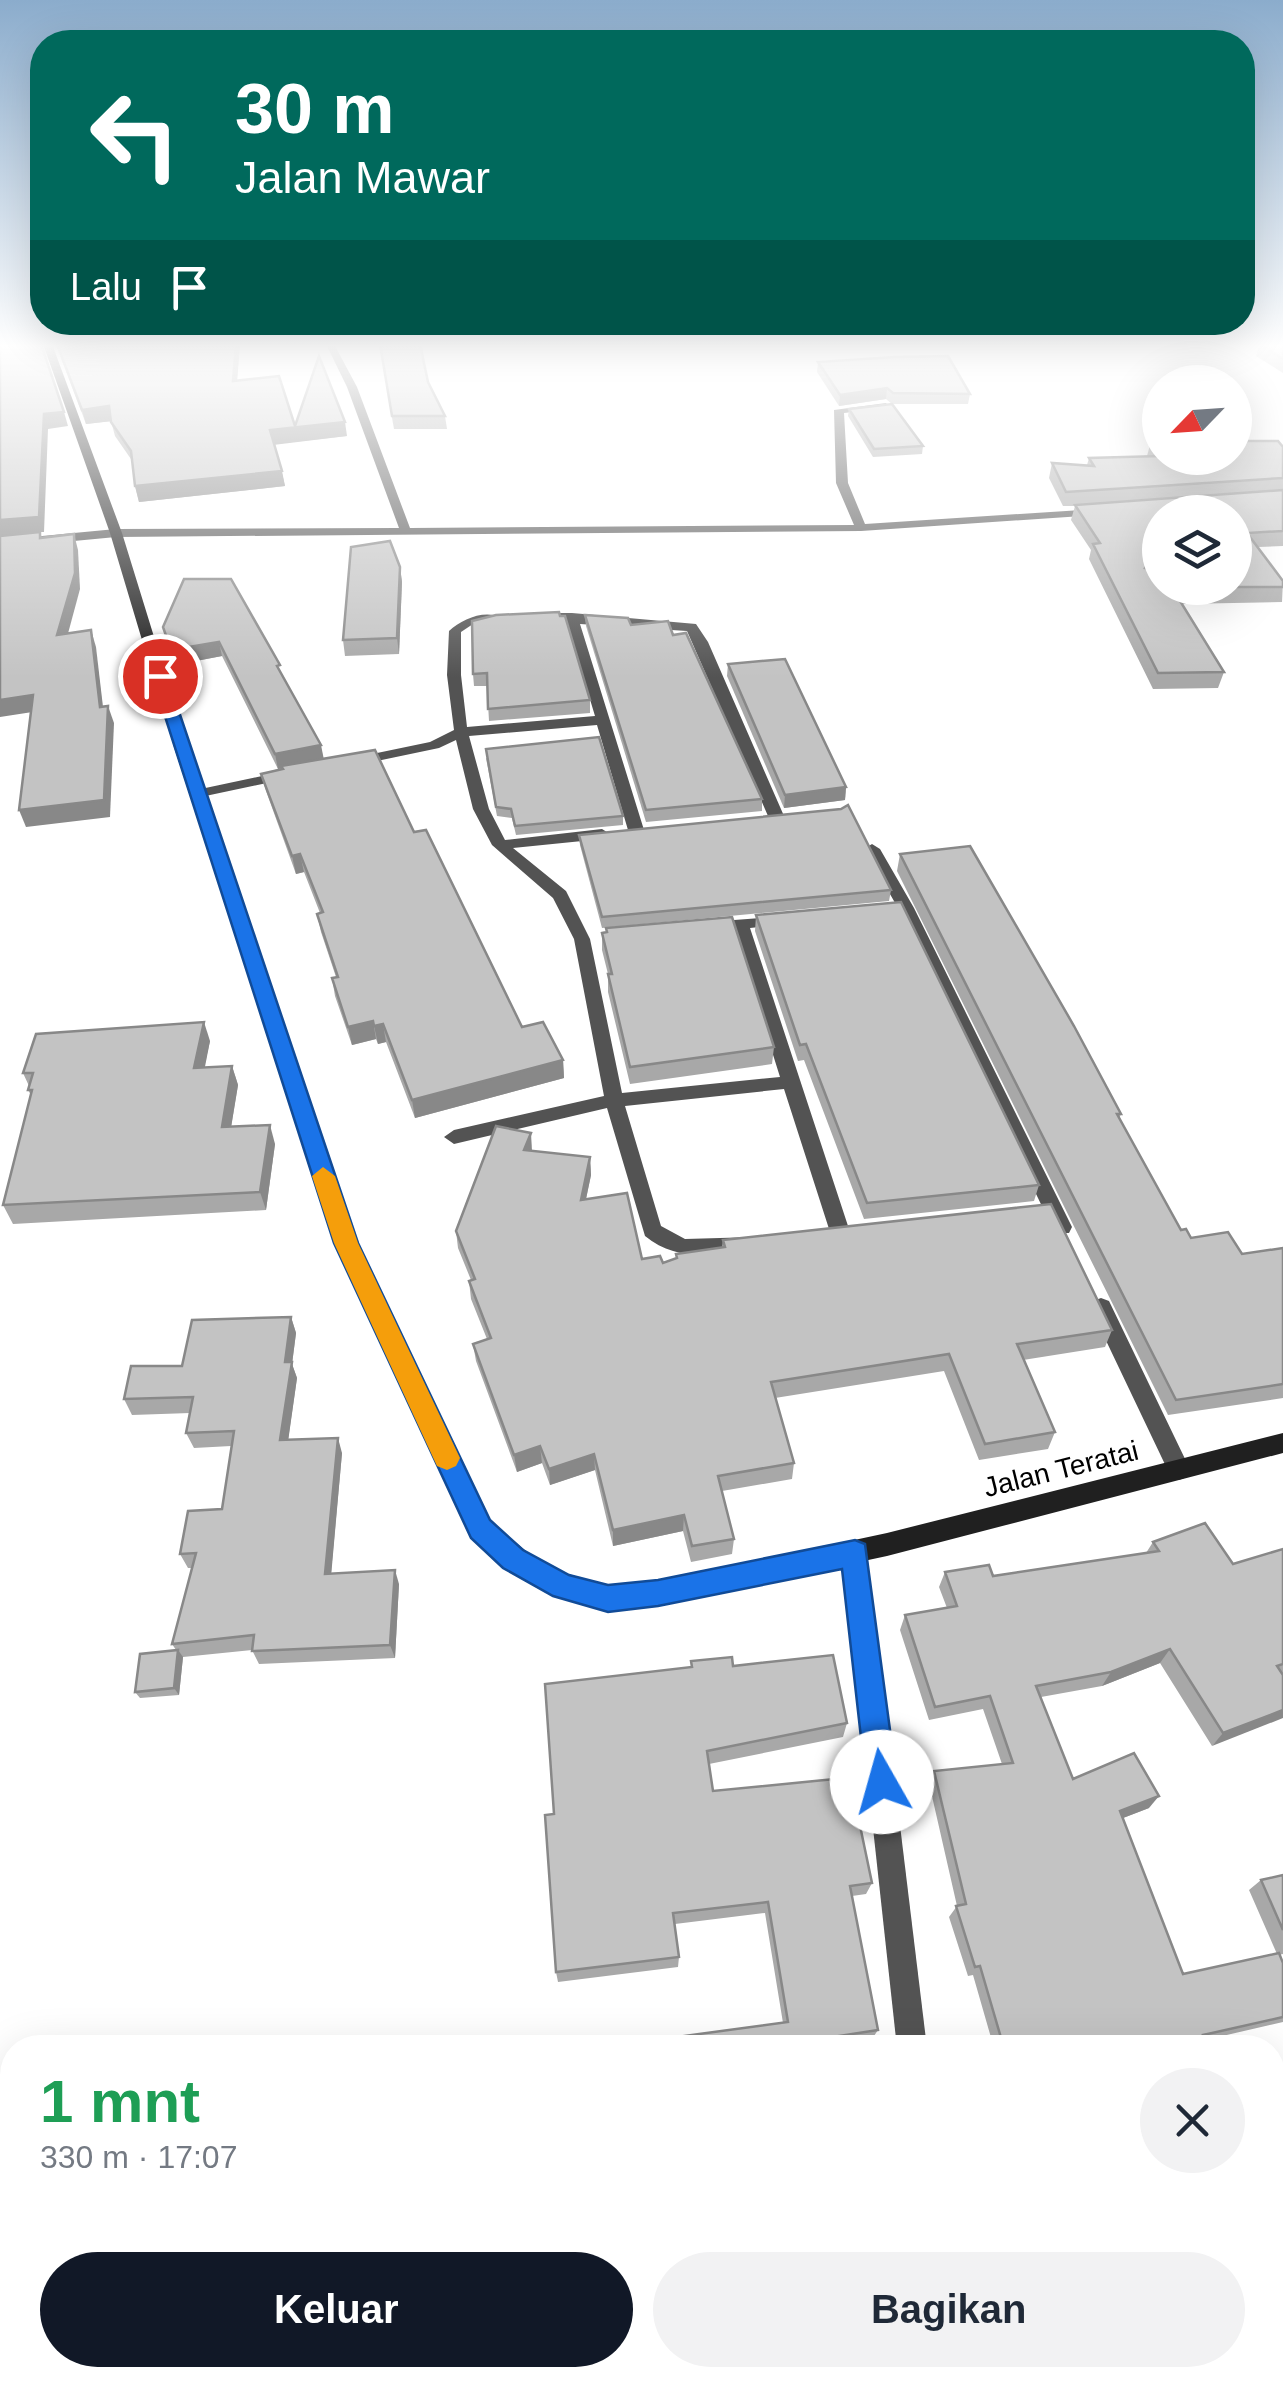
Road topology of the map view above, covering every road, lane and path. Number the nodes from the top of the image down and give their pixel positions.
1 (88, 455) edge
2 (377, 455) edge
3 (841, 455) edge
4 (1108, 511) edge
5 (861, 528) junction
6 (406, 532) junction
7 (116, 533) junction
8 (0, 544) edge
9 (572, 617) junction
10 (514, 618) edge
11 (533, 618) edge
12 (601, 720) junction
13 (462, 732) junction
14 (605, 737) junction
15 (588, 739) edge
16 (434, 745) junction
17 (475, 750) junction
18 (337, 765) edge
19 (298, 773) edge
20 (196, 794) junction
21 (759, 818) edge
22 (500, 845) junction
23 (872, 850) edge
24 (795, 919) edge
25 (740, 924) junction
26 (680, 930) edge
27 (601, 938) edge
28 (582, 939) junction
29 (791, 1082) junction
30 (614, 1100) junction
31 (454, 1136) dead end
32 (840, 1232) edge
33 (766, 1241) edge
34 (1070, 1244) edge
35 (1096, 1296) edge
36 (1283, 1443) edge
37 (1179, 1470) junction
38 (855, 1553) junction
39 (911, 2035) edge

1 - 7 street, Jalan Teratai
2 - 6 street
3 - 5 street
4 - 5 street
5 - 6 street
6 - 7 street
7 - 8 street
7 - 20 street, Jalan Teratai
9 - 11 street
9 - 12 street
9 - 21 street
10 - 13 street
12 - 13 street
12 - 14 street
13 - 16 street
13 - 17 street
14 - 15 street
14 - 22 street
16 - 17 street
16 - 18 street
17 - 22 street
19 - 20 street
20 - 38 street, Jalan Teratai
22 - 28 street
23 - 34 street
24 - 25 street
25 - 26 street
25 - 29 street
27 - 28 street
28 - 30 street
29 - 30 street
29 - 32 street
30 - 31 street
30 - 33 street
35 - 37 street
36 - 37 street, Jalan Teratai
37 - 38 street, Jalan Teratai
38 - 39 street

